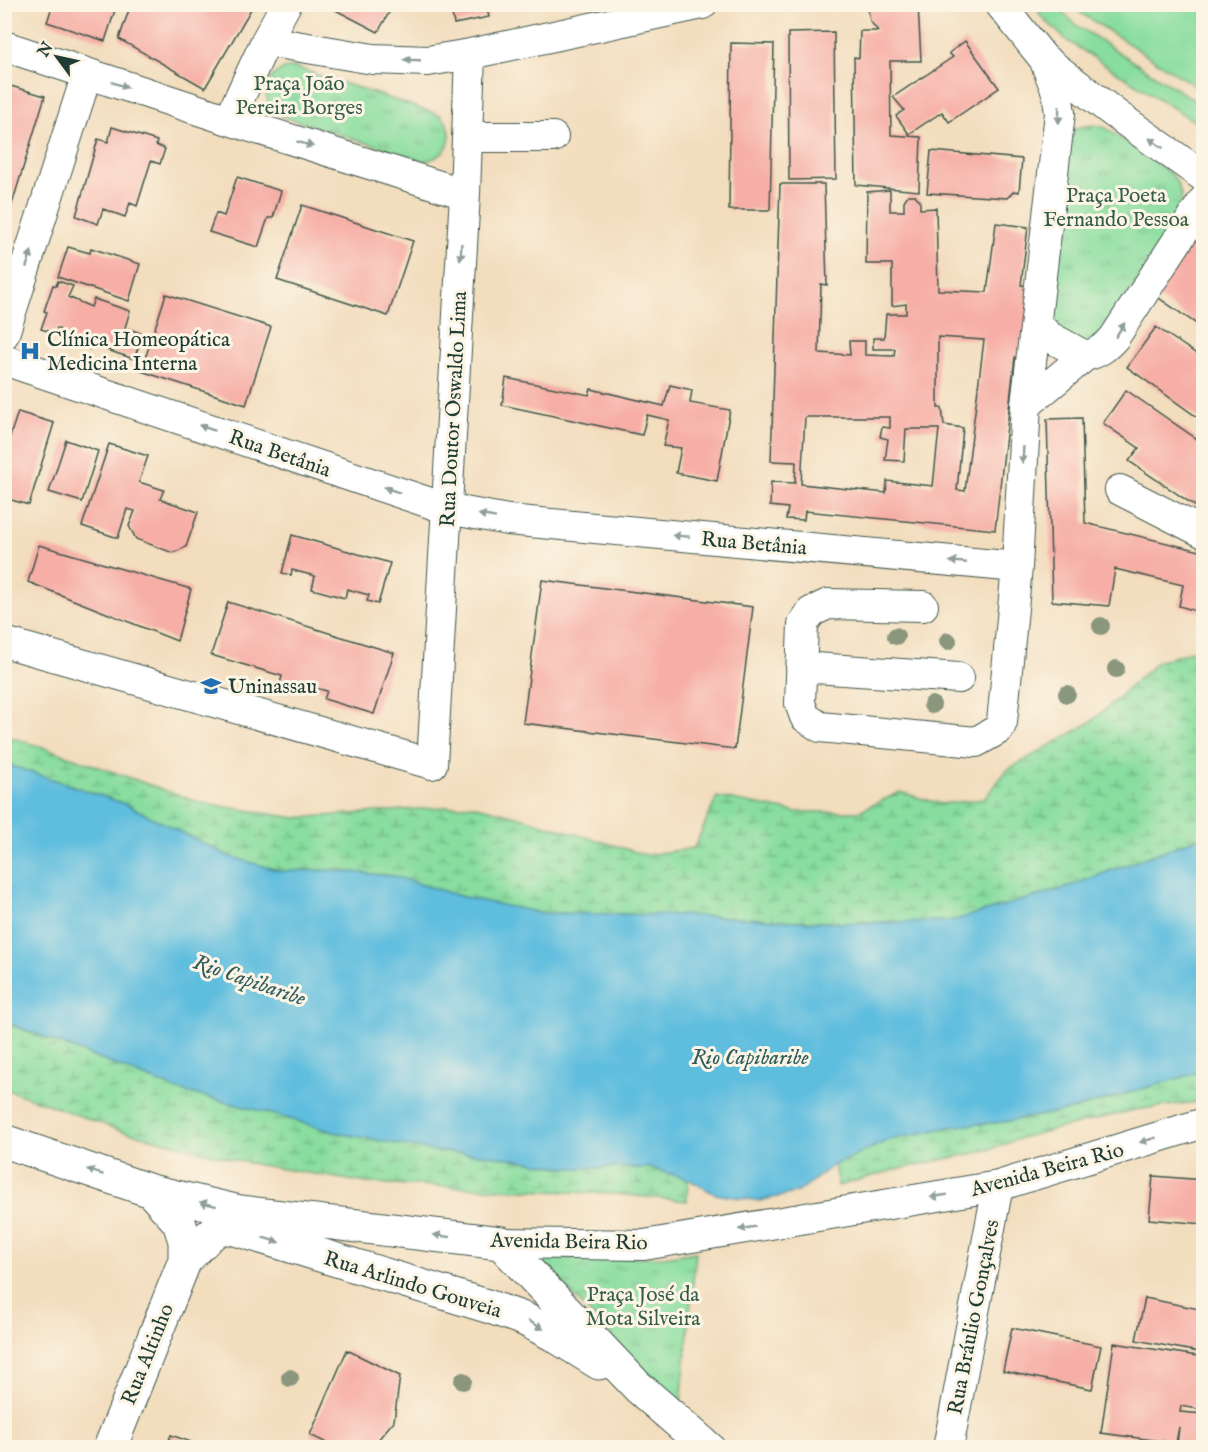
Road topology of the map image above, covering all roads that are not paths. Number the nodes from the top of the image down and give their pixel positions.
1 (286, 4) edge
2 (702, 4) edge
3 (1000, 4) edge
4 (266, 41) junction
5 (4, 46) edge
6 (470, 54) junction
7 (1044, 59) junction
8 (87, 74) junction
9 (229, 120) junction
10 (467, 137) junction
11 (553, 137) dead end
12 (1203, 177) edge
13 (465, 194) junction
14 (1203, 200) edge
15 (1036, 324) junction
16 (4, 334) edge
17 (1085, 356) junction
18 (4, 360) edge
19 (1026, 405) junction
20 (1120, 490) dead end
21 (448, 509) junction
22 (1203, 533) edge
23 (1017, 567) junction
24 (923, 606) dead end
25 (4, 642) edge
26 (801, 667) junction
27 (959, 678) dead end
28 (1203, 1123) edge
29 (4, 1141) edge
30 (998, 1186) junction
31 (151, 1191) junction
32 (501, 1243) junction
33 (185, 1260) junction
34 (638, 1387) junction
35 (110, 1448) edge
36 (708, 1448) edge
37 (948, 1448) edge

1 - 4 street
2 - 6 street
3 - 7 street
6 -> 4 street
4 - 9 street
5 - 8 street
6 - 10 street, Rua Doutor Oswaldo Lima
12 -> 7 street
7 -> 15 street
8 -> 9 street
16 -> 8 street
9 -> 13 street
10 - 11 street
10 - 13 street, Rua Doutor Oswaldo Lima
13 -> 21 street, Rua Doutor Oswaldo Lima
17 -> 14 street
15 - 17 street
15 - 19 street
17 - 19 street
21 -> 18 street, Rua Betânia
19 -> 23 street
20 - 22 street
23 -> 21 street, Rua Betânia
21 - 25 street, Rua Doutor Oswaldo Lima
23 - 26 street
24 - 26 street
26 - 27 street
28 -> 30 street, Avenida Beira Rio
31 -> 29 main road, Avenida Beira Rio
30 -> 32 street, Avenida Beira Rio
30 - 37 street, Rua Bráulio Gonçalves
32 -> 31 main road, Avenida Beira Rio
31 - 33 main road
32 - 34 main road, Rua Arlindo Gouveia
33 -> 34 main road, Rua Arlindo Gouveia
33 - 35 main road, Rua Altinho
34 - 36 main road, Rua Arlindo Gouveia

